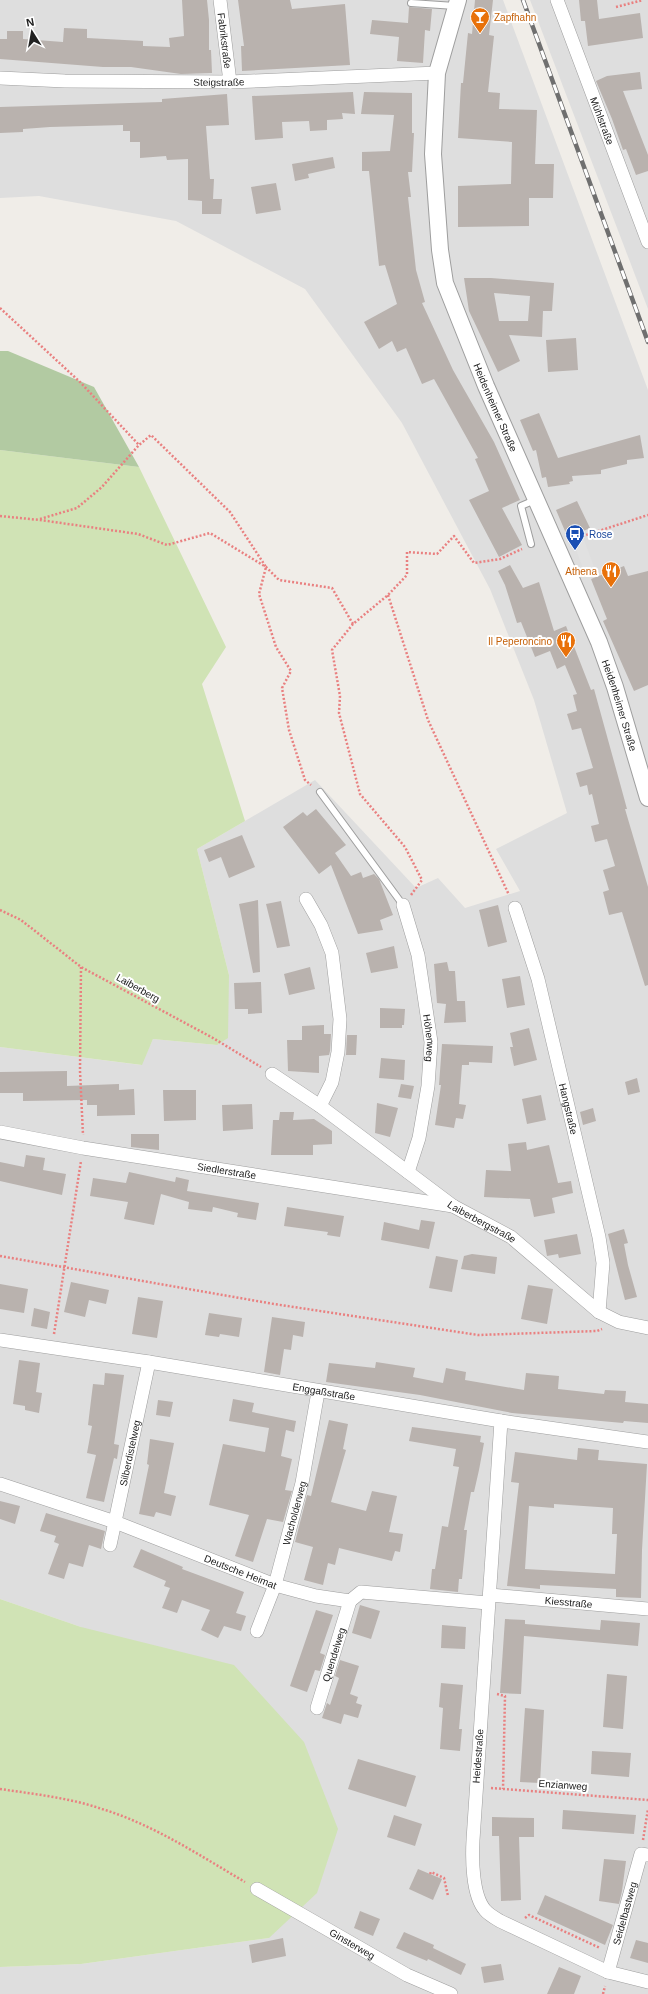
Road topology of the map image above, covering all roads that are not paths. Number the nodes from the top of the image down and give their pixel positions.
1 (220, 0) edge
2 (557, 0) edge
3 (411, 3) dead end
4 (457, 3) edge
5 (437, 73) junction
6 (0, 78) edge
7 (230, 82) junction
8 (648, 242) edge
9 (535, 500) junction
10 (531, 544) road end
11 (320, 792) road end
12 (648, 798) edge
13 (306, 899) dead end
14 (403, 905) joint
15 (515, 908) road end
16 (272, 1074) road end
17 (320, 1106) junction
18 (0, 1132) edge
19 (408, 1172) junction
20 (453, 1206) junction
21 (599, 1312) junction
22 (648, 1328) edge
23 (0, 1340) edge
24 (149, 1362) junction
25 (318, 1392) junction
26 (501, 1421) junction
27 (648, 1442) edge
28 (0, 1484) edge
29 (115, 1522) junction
30 (110, 1545) dead end
31 (275, 1586) junction
32 (489, 1599) junction
33 (350, 1601) junction
34 (648, 1609) edge
35 (257, 1631) dead end
36 (317, 1708) dead end
37 (645, 1854) edge
38 (257, 1889) road end
39 (608, 1972) junction
40 (648, 1982) edge
41 (451, 1994) edge

1 - 7 street, Fabrikstraße
2 - 8 street, Mühlstraße
3 - 4 lane
4 - 5 street, Heidenheimer Straße
5 - 7 street, Steigstraße
5 - 9 street, Heidenheimer Straße
6 - 7 street, Steigstraße
9 - 10 lane
9 - 12 street, Heidenheimer Straße
11 - 14 lane
13 - 17 street
14 - 19 street, Höhenweg
15 - 21 street, Hangstraße
16 - 17 street, Laiberbergstraße
17 - 19 street, Laiberbergstraße
18 - 20 street, Siedlerstraße
19 - 20 street, Laiberbergstraße
20 - 21 street, Laiberbergstraße
21 - 22 street, Laiberbergstraße
23 - 24 street, Enggaßstraße
24 - 25 street, Enggaßstraße
24 - 29 street, Silberdistelweg
25 - 26 street, Enggaßstraße
25 - 31 street, Wacholderweg
26 - 27 street, Enggaßstraße
26 - 32 street, Heidestraße
28 - 29 street, Deutsche Heimat
29 - 30 street, Silberdistelweg
29 - 31 street, Deutsche Heimat
31 - 33 street, Deutsche Heimat
31 - 35 street, Wacholderweg
32 - 33 street
32 - 34 street, Kiesstraße
32 - 39 street, Heidestraße
33 - 36 street, Quendelweg
37 - 39 street, Seidelbastweg
38 - 41 street, Ginsterweg
39 - 40 street, Heidestraße

